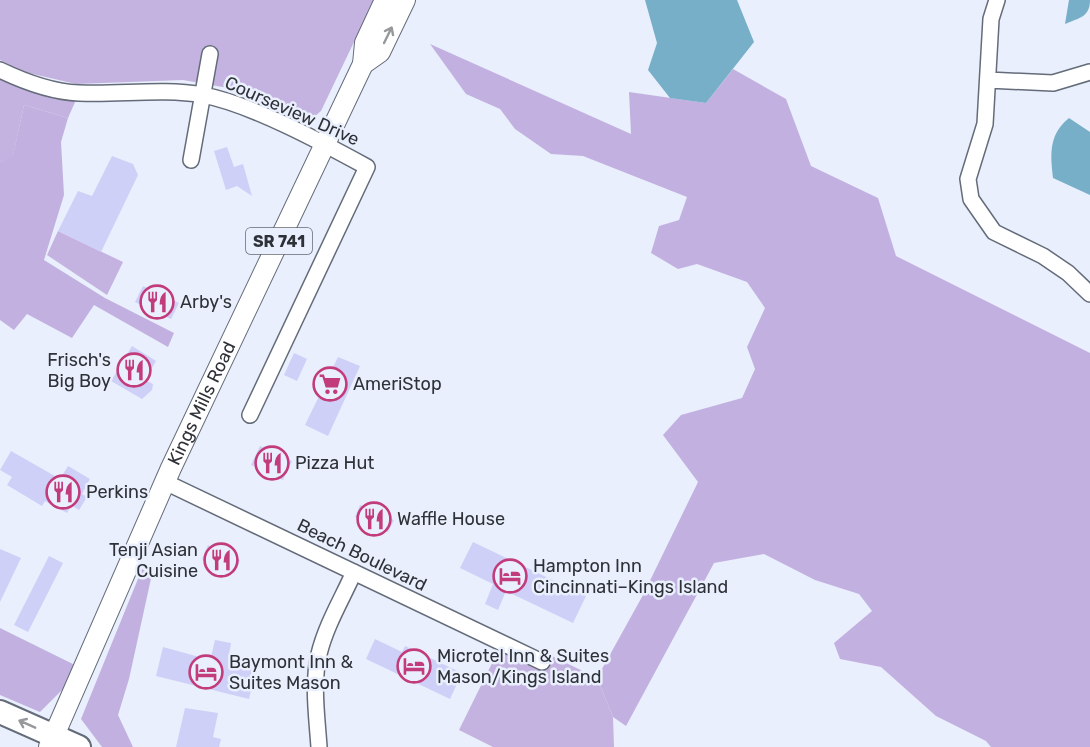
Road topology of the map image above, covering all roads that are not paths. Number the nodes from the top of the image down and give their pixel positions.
1 (385, 0) edge
2 (405, 0) edge
3 (997, 0) edge
4 (210, 54) dead end
5 (363, 64) junction
6 (0, 70) edge
7 (1090, 72) edge
8 (988, 80) junction
9 (202, 95) junction
10 (325, 146) junction
11 (191, 160) dead end
12 (1090, 294) edge
13 (250, 415) dead end
14 (165, 482) junction
15 (354, 572) junction
16 (542, 662) dead end
17 (0, 712) edge
18 (51, 741) edge
19 (79, 747) edge
20 (319, 747) edge

1 - 5 main road, Kings Mills Road / SR 741
5 -> 2 main road, Kings Mills Road / SR 741
3 - 8 street
4 - 9 street
5 - 10 main road, Kings Mills Road / SR 741
6 - 9 street, Courseview Drive
7 - 8 street
8 - 12 street
9 - 10 street, Courseview Drive
9 - 11 street
10 - 13 street, Courseview Drive
10 - 14 main road, Kings Mills Road / SR 741
14 - 15 street, Beach Boulevard
14 - 18 main road, Kings Mills Road / SR 741
15 - 16 street, Beach Boulevard
15 - 20 street
18 -> 17 highway
18 - 19 highway

